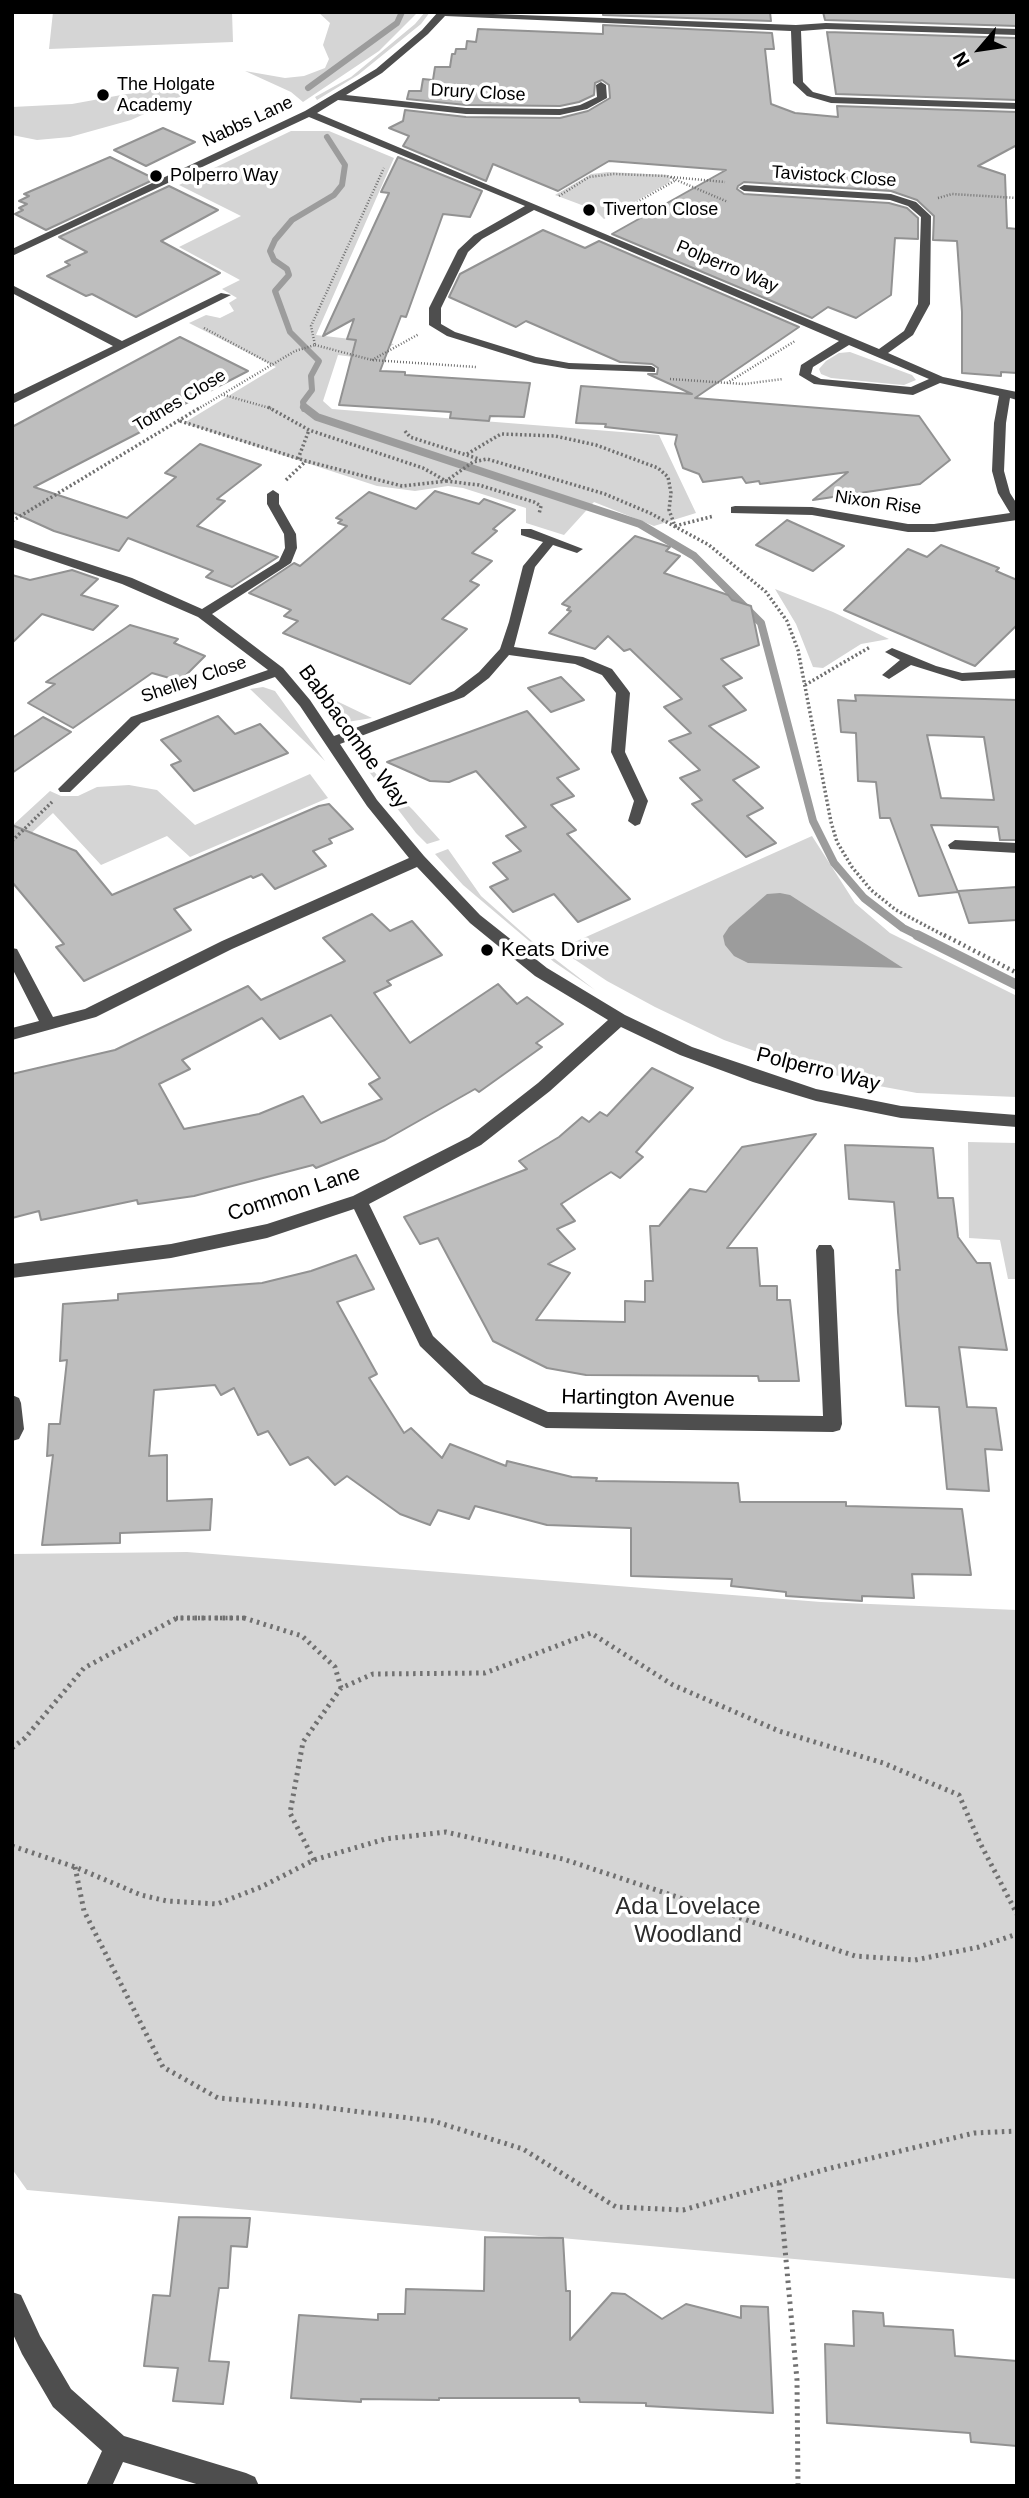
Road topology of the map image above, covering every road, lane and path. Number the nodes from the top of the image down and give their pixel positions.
1 (442, 13) edge
2 (796, 28) junction
3 (1017, 32) edge
4 (601, 85) dead end
5 (337, 97) junction
6 (1017, 106) edge
7 (309, 113) junction
8 (394, 148) junction
9 (667, 176) junction
10 (676, 180) junction
11 (744, 188) joint
12 (556, 198) dead end
13 (1017, 198) edge
14 (736, 202) dead end
15 (912, 204) junction
16 (534, 206) junction
17 (604, 220) dead end
18 (12, 253) edge
19 (12, 288) edge
20 (225, 295) dead end
21 (207, 303) junction
22 (225, 312) dead end
23 (181, 316) junction
24 (435, 325) junction
25 (799, 339) dead end
26 (848, 340) junction
27 (315, 345) junction
28 (122, 346) junction
29 (879, 354) junction
30 (372, 360) junction
31 (274, 366) junction
32 (479, 367) dead end
33 (650, 370) joint
34 (805, 375) junction
35 (939, 379) junction
36 (727, 383) junction
37 (224, 395) junction
38 (1011, 395) edge
39 (12, 400) edge
40 (180, 421) junction
41 (309, 430) junction
42 (405, 432) dead end
43 (467, 454) junction
44 (298, 459) junction
45 (480, 459) junction
46 (446, 481) junction
47 (273, 494) dead end
48 (735, 510) joint
49 (1017, 516) edge
50 (12, 521) edge
51 (676, 526) junction
52 (538, 536) junction
53 (12, 543) edge
54 (577, 549) dead end
55 (203, 614) junction
56 (506, 650) junction
57 (892, 652) joint
58 (909, 660) junction
59 (278, 671) junction
60 (1017, 674) edge
61 (890, 675) dead end
62 (805, 685) junction
63 (331, 741) junction
64 (65, 789) joint
65 (635, 821) dead end
66 (12, 841) edge
67 (955, 845) dead end
68 (1017, 848) edge
69 (419, 860) junction
70 (12, 953) edge
71 (1017, 973) edge
72 (619, 1019) junction
73 (50, 1024) junction
74 (12, 1034) edge
75 (1017, 1121) edge
76 (359, 1200) junction
77 (825, 1250) dead end
78 (12, 1271) edge
79 (12, 1403) edge
80 (12, 1433) edge
81 (341, 1688) junction
82 (12, 1748) edge
83 (12, 1846) edge
84 (314, 1860) junction
85 (75, 1867) junction
86 (1017, 1914) edge
87 (1017, 1934) edge
88 (1017, 2131) edge
89 (779, 2183) junction
90 (12, 2304) edge
91 (117, 2447) junction
92 (99, 2486) edge
93 (246, 2486) edge
94 (798, 2486) edge

1 - 2 street
1 - 5 street, Nabbs Lane
2 - 3 street
2 - 6 street
4 - 5 street, Drury Close
5 - 7 street, Nabbs Lane
7 - 8 street, Polperro Way
7 - 18 street, Nabbs Lane
8 - 16 street, Polperro Way
8 - 27 path
9 - 10 path
9 - 11 path
9 - 12 path
10 - 14 path
10 - 17 path
11 - 15 street, Tavistock Close
13 - 15 path
15 - 29 street, Tavistock Close
16 - 24 street
16 - 26 street, Polperro Way
19 - 28 street
20 - 21 street
21 - 22 street
21 - 23 street
23 - 28 street
23 - 31 path, Totnes Close
24 - 30 path
24 - 33 street
25 - 36 path
26 - 29 street, Polperro Way
26 - 34 street
27 - 30 path
27 - 31 path
28 - 39 street
29 - 35 street, Polperro Way
30 - 32 path
31 - 37 path, Totnes Close
33 - 36 path
34 - 35 street
34 - 36 path
35 - 38 street, Polperro Way
37 - 40 path, Totnes Close
37 - 41 path
38 - 49 street
40 - 44 path
40 - 50 path, Totnes Close
41 - 44 path
41 - 46 path
42 - 43 path
43 - 45 path
43 - 51 path
44 - 46 path
45 - 46 path
45 - 51 path
46 - 52 path
47 - 55 street
48 - 49 street, Nixon Rise
48 - 51 path
51 - 62 path
52 - 54 street
52 - 56 street
53 - 55 street, Babbacombe Way
55 - 59 street, Babbacombe Way
56 - 63 street
56 - 65 street
57 - 58 street
57 - 62 path
58 - 60 street
58 - 61 street
59 - 63 street, Babbacombe Way
59 - 64 street, Shelley Close
62 - 71 path
63 - 69 street, Babbacombe Way
64 - 66 path
67 - 68 street
69 - 72 street, Babbacombe Way
69 - 73 street
70 - 73 street
72 - 75 street, Polperro Way
72 - 76 street, Common Lane
73 - 74 street
76 - 77 street, Hartington Avenue
76 - 78 street, Common Lane
79 - 80 street
81 - 82 path
81 - 84 path
81 - 86 path
83 - 85 path
84 - 85 path
84 - 87 path
85 - 89 path
88 - 89 path
89 - 94 path
90 - 91 street
91 - 92 street
91 - 93 street

